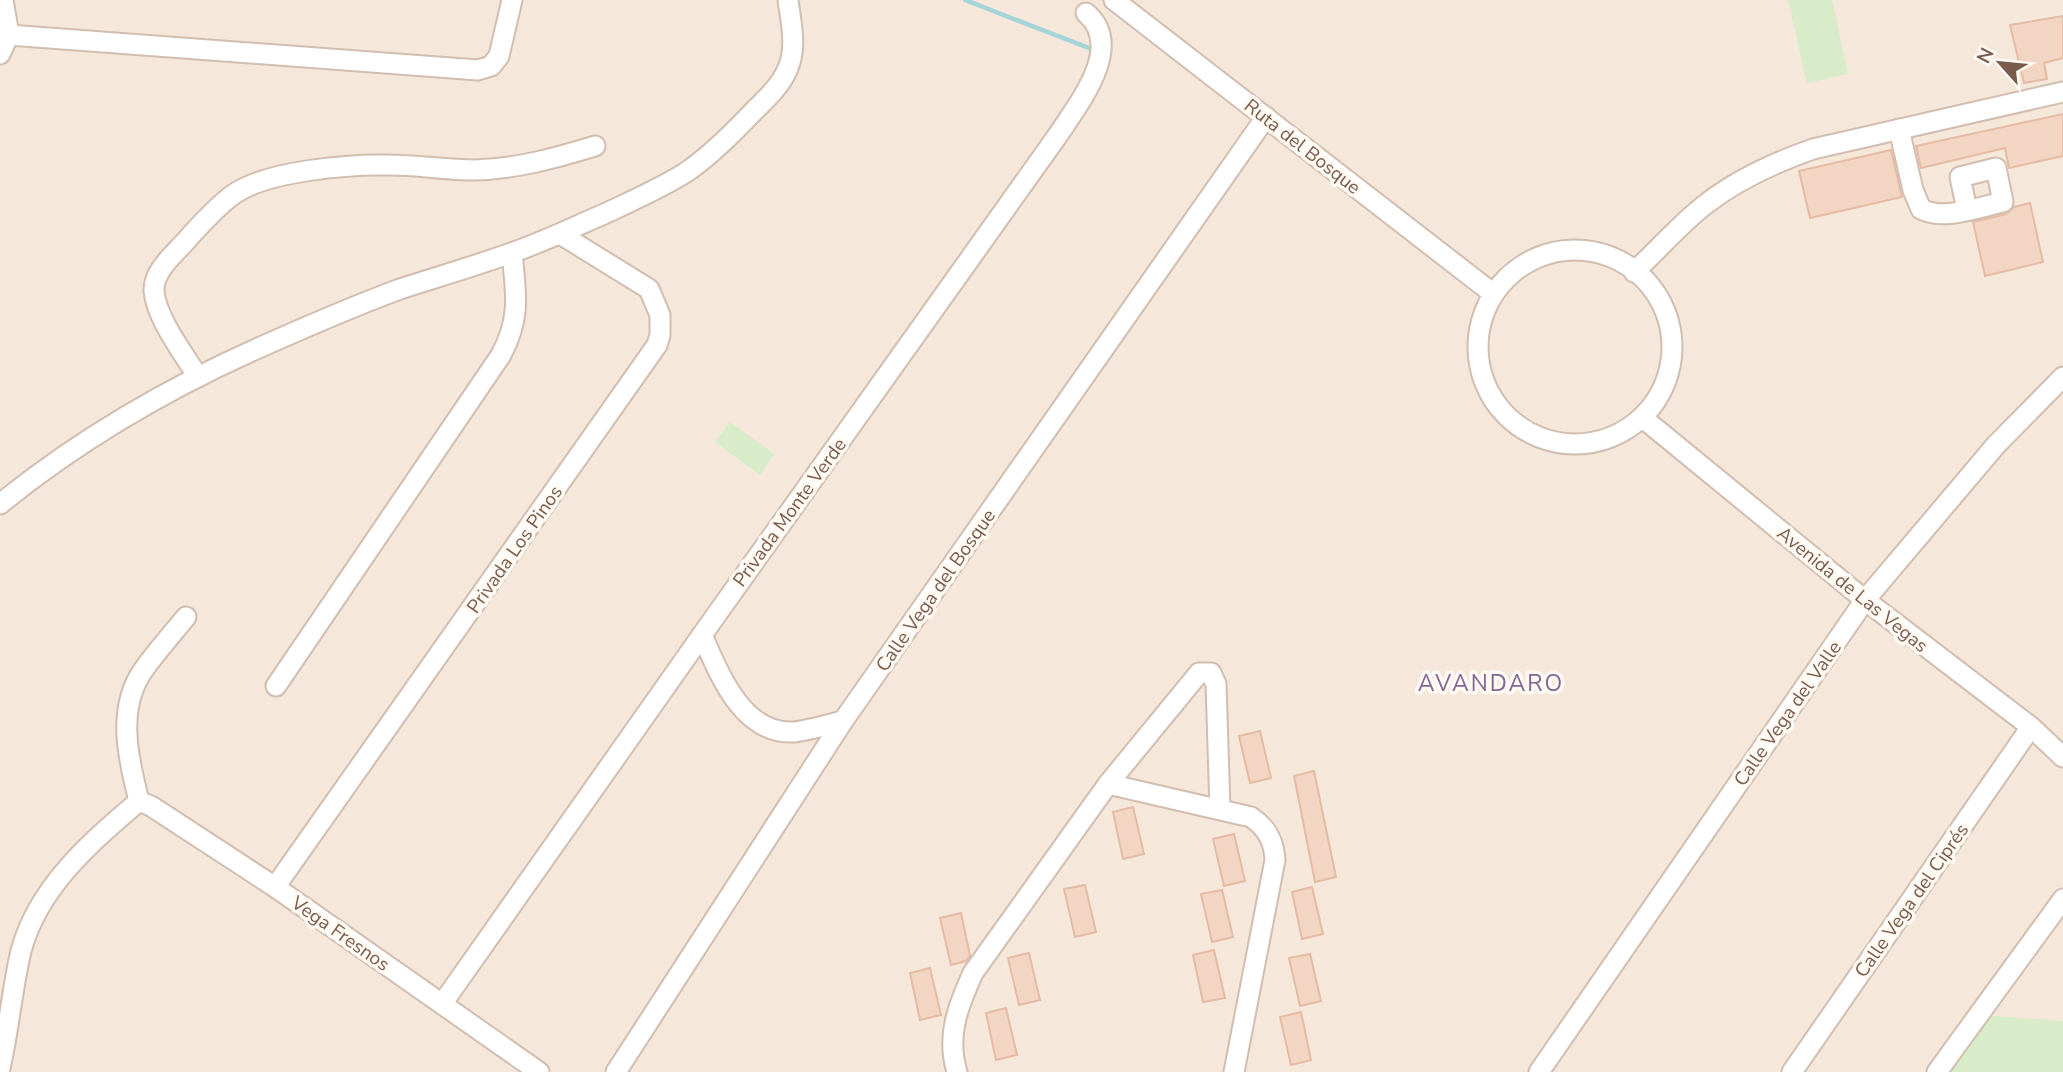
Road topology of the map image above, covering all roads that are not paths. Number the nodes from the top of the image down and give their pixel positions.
1 (3, 0) edge
2 (512, 0) edge
3 (788, 0) edge
4 (1114, 0) edge
5 (1086, 13) dead end
6 (9, 35) junction
7 (0, 54) edge
8 (2063, 92) edge
9 (1266, 117) junction
10 (1899, 129) junction
11 (595, 146) dead end
12 (1968, 210) dead end
13 (560, 234) junction
14 (512, 253) junction
15 (1634, 272) junction
16 (1491, 292) junction
17 (198, 376) junction
18 (2063, 377) edge
19 (1644, 419) junction
20 (0, 504) edge
21 (1865, 600) junction
22 (186, 617) dead end
23 (702, 635) junction
24 (276, 686) dead end
25 (843, 721) junction
26 (2031, 727) junction
27 (2063, 757) edge
28 (1108, 784) junction
29 (139, 801) junction
30 (1220, 809) junction
31 (275, 887) junction
32 (2063, 899) edge
33 (442, 1004) junction
34 (0, 1068) edge
35 (539, 1072) edge
36 (616, 1072) edge
37 (957, 1072) edge
38 (1234, 1072) edge
39 (1539, 1072) edge
40 (1792, 1072) edge
41 (1937, 1072) edge

1 - 6 street
2 - 6 street
3 - 13 street
4 - 9 street, Ruta del Bosque
5 - 23 street, Privada Monte Verde
6 - 7 street
8 - 10 street
9 - 16 street, Ruta del Bosque
9 - 25 street, Calle Vega del Bosque
10 - 12 street
10 - 15 street
11 - 17 street
13 - 14 street
13 - 31 street, Privada Los Pinos
14 - 17 street
14 - 24 street
15 - 16 street
15 - 19 street
16 - 19 street
17 - 20 street
18 - 21 street, Calle Vega del Valle
19 - 21 street, Avenida de Las Vegas
21 - 26 street, Avenida de Las Vegas
21 - 39 street, Calle Vega del Valle
22 - 29 street
23 - 25 street
23 - 33 street, Privada Monte Verde
25 - 36 street, Calle Vega del Bosque
26 - 27 street, Avenida de Las Vegas
26 - 40 street, Calle Vega del Ciprés
28 - 30 street
28 - 30 street
28 - 37 street
29 - 31 street, Vega Fresnos
29 - 34 street
30 - 38 street
31 - 33 street, Vega Fresnos
32 - 41 street
33 - 35 street, Vega Fresnos

